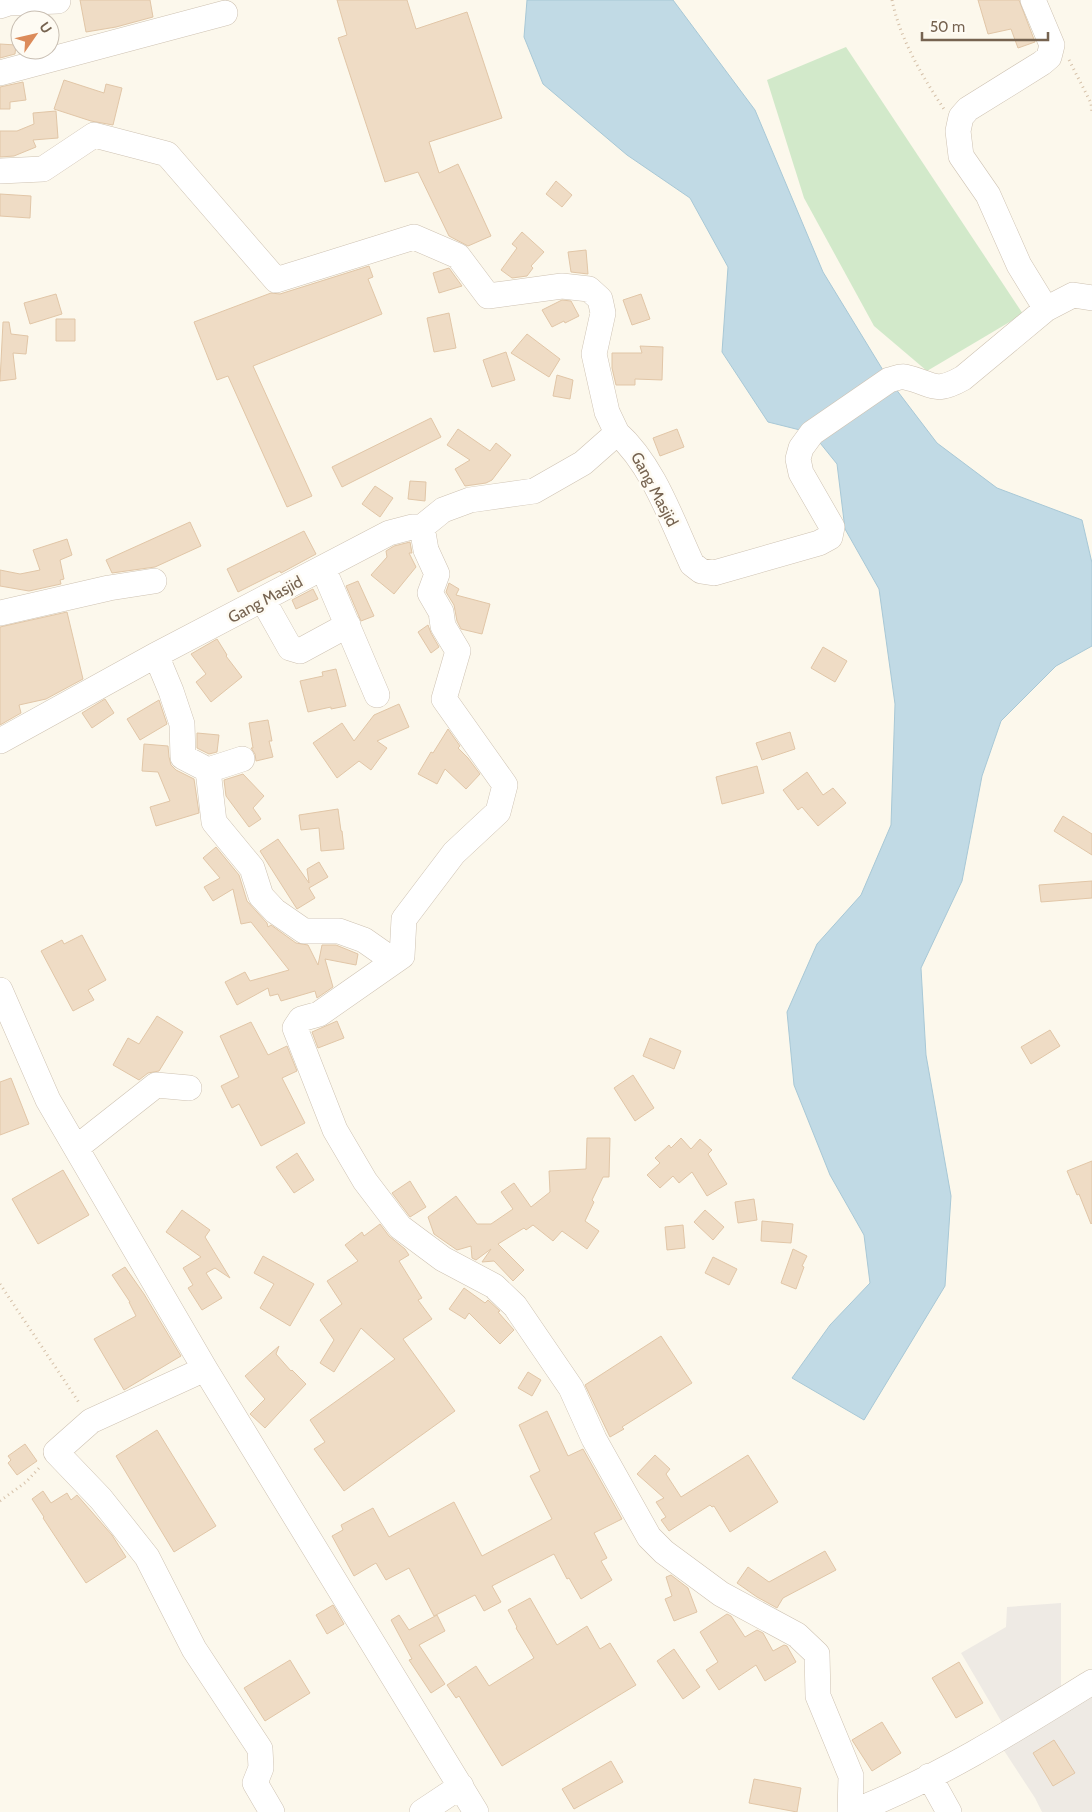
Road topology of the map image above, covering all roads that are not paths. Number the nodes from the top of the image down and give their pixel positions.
1 (1033, 0) edge
2 (58, 1) edge
3 (0, 6) edge
4 (225, 13) dead end
5 (0, 73) edge
6 (0, 171) edge
7 (1092, 298) edge
8 (1046, 309) junction
9 (617, 433) junction
10 (422, 528) junction
11 (323, 568) junction
12 (154, 581) dead end
13 (263, 600) junction
14 (0, 613) edge
15 (348, 625) junction
16 (156, 655) junction
17 (377, 695) dead end
18 (0, 741) edge
19 (242, 759) dead end
20 (208, 770) junction
21 (394, 962) junction
22 (0, 990) edge
23 (189, 1088) dead end
24 (76, 1148) junction
25 (205, 1369) junction
26 (1092, 1682) edge
27 (929, 1776) junction
28 (461, 1786) junction
29 (272, 1812) edge
30 (422, 1812) edge
31 (476, 1812) edge
32 (851, 1812) edge
33 (949, 1812) edge

1 - 8 street
2 - 3 street
4 - 5 street
6 - 9 street
7 - 8 street, Gang Masjid
8 - 9 street, Gang Masjid
9 - 10 street
10 - 11 street, Gang Masjid
10 - 21 street
11 - 13 street, Gang Masjid
11 - 15 street
12 - 14 street
13 - 15 street
13 - 16 street, Gang Masjid
15 - 17 street
16 - 18 street, Gang Masjid
16 - 20 street
19 - 20 street
20 - 21 street
21 - 32 street
22 - 24 street
23 - 24 street
24 - 25 street
25 - 28 street
25 - 29 street
26 - 27 street
27 - 32 street
27 - 33 street
28 - 30 street
28 - 31 street

